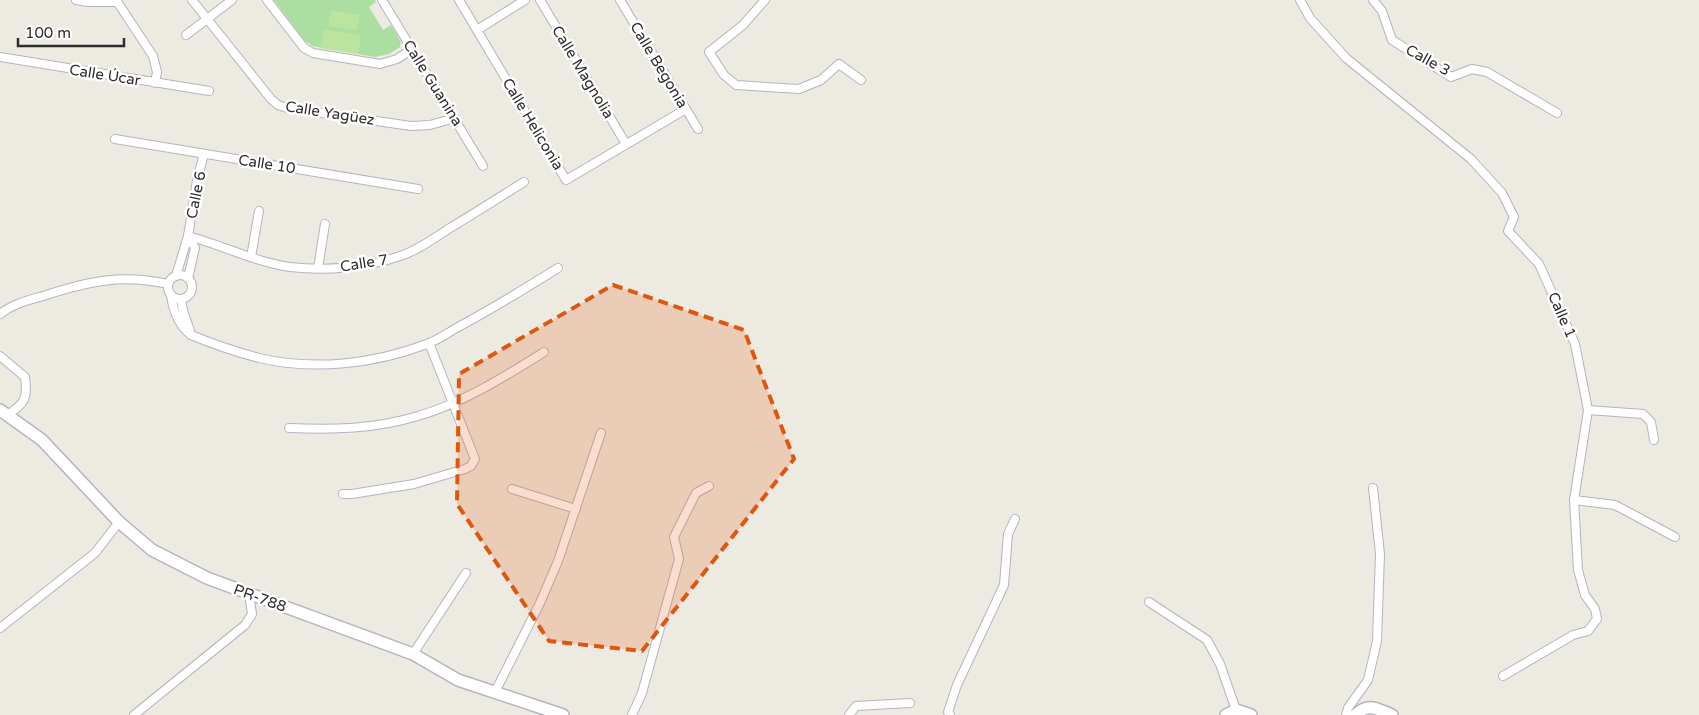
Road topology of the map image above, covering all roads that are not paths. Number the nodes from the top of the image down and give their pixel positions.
1 (76, 0) edge
2 (192, 0) edge
3 (232, 0) edge
4 (266, 0) edge
5 (382, 0) edge
6 (459, 0) edge
7 (525, 0) edge
8 (540, 0) edge
9 (620, 0) edge
10 (765, 0) edge
11 (1300, 0) edge
12 (1373, 0) edge
13 (117, 1) edge
14 (207, 19) junction
15 (477, 30) junction
16 (186, 35) dead end
17 (412, 49) junction
18 (0, 57) edge
19 (861, 80) dead end
20 (155, 83) junction
21 (209, 91) dead end
22 (686, 109) junction
23 (1557, 113) dead end
24 (455, 118) junction
25 (698, 130) dead end
26 (115, 139) dead end
27 (626, 144) junction
28 (204, 154) junction
29 (484, 166) dead end
30 (524, 182) dead end
31 (418, 189) dead end
32 (259, 211) dead end
33 (325, 224) dead end
34 (188, 236) junction
35 (251, 257) junction
36 (318, 268) junction
37 (558, 268) dead end
38 (176, 276) junction
39 (188, 278) junction
40 (168, 284) junction
41 (171, 295) junction
42 (182, 299) junction
43 (0, 314) edge
44 (182, 320) junction
45 (428, 344) junction
46 (544, 352) dead end
47 (0, 356) edge
48 (452, 403) junction
49 (1588, 410) junction
50 (3, 412) edge
51 (289, 428) dead end
52 (601, 433) dead end
53 (1654, 440) dead end
54 (709, 486) dead end
55 (1373, 488) dead end
56 (512, 489) dead end
57 (343, 494) dead end
58 (1574, 500) junction
59 (576, 509) junction
60 (1015, 519) dead end
61 (119, 522) junction
62 (1675, 537) dead end
63 (466, 573) dead end
64 (249, 594) junction
65 (1149, 602) dead end
66 (0, 628) edge
67 (413, 654) junction
68 (1504, 676) dead end
69 (495, 692) junction
70 (910, 703) dead end
71 (1231, 713) edge
72 (556, 714) edge
73 (134, 715) edge
74 (632, 715) edge
75 (849, 715) edge
76 (950, 715) edge
77 (1251, 715) edge
78 (1346, 715) edge
79 (1355, 715) edge
80 (1392, 715) edge

1 - 13 street
2 - 14 street, Calle Yagüez
3 - 14 street
4 - 17 street
5 - 17 street, Calle Guanina
6 - 15 street, Calle Heliconia
7 - 15 street
8 - 27 street, Calle Magnolia
9 - 22 street, Calle Begonia
10 - 19 street
11 - 49 street, Calle 1
12 - 23 street, Calle 3
13 - 20 street
14 - 16 street
14 - 24 street, Calle Yagüez
15 - 27 street, Calle Heliconia
17 - 24 street, Calle Guanina
18 - 20 street, Calle Úcar
20 - 21 street, Calle Úcar
22 - 25 street, Calle Begonia
22 - 27 street, Calle Heliconia
24 - 29 street, Calle Guanina
26 - 28 street, Calle 10
28 - 31 street, Calle 10
28 - 34 street, Calle 6
30 - 36 street, Calle 7
32 - 35 street
33 - 36 street
34 - 35 street, Calle 7
34 - 38 street, Calle 6
34 - 39 street, Calle 6
35 - 36 street, Calle 7
37 - 45 street
38 - 39 street
38 - 40 street
39 - 42 street
40 - 41 street
40 - 43 street
41 - 42 street
41 - 44 street
42 - 44 street
44 - 45 street
45 - 48 street
46 - 48 street
47 - 50 street
48 - 51 street
48 - 57 street
49 - 53 street
49 - 58 street, Calle 1
50 - 61 street, PR-788 / PR-788
52 - 59 street
54 - 74 street
55 - 78 street
56 - 59 street
58 - 62 street
58 - 68 street, Calle 1
59 - 69 street
60 - 76 street
61 - 64 street, PR-788 / PR-788
61 - 66 street
63 - 67 street
64 - 67 street, PR-788 / PR-788
64 - 73 street
65 - 71 street
67 - 69 street, PR-788 / PR-788
69 - 72 street, PR-788 / PR-788
70 - 75 street
71 - 77 street
79 - 80 street

